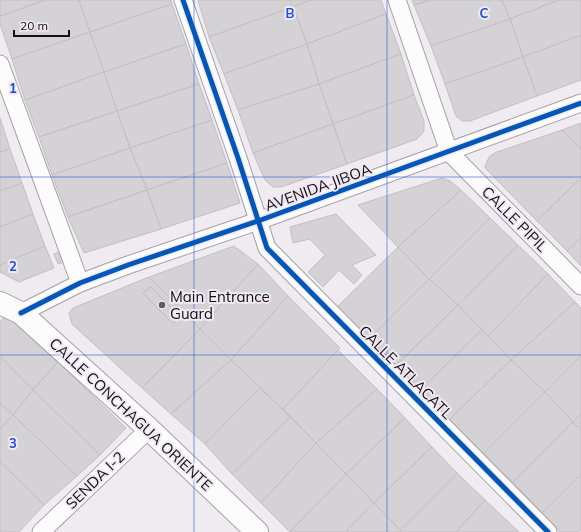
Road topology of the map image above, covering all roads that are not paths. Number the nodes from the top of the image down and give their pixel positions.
1 (183, 0) edge
2 (398, 0) edge
3 (0, 64) edge
4 (581, 103) edge
5 (449, 152) junction
6 (258, 221) junction
7 (80, 283) junction
8 (581, 286) edge
9 (7, 309) edge
10 (149, 429) junction
11 (41, 532) edge
12 (257, 532) edge
13 (548, 532) edge

1 - 6 street, CALLE ATLACATL
2 - 5 street
3 - 7 street
4 - 5 street, AVENIDA JIBOA
5 - 6 street, AVENIDA JIBOA
5 - 8 street, CALLE PIPIL
6 - 7 street, AVENIDA JIBOA
6 - 13 street, CALLE ATLACATL
7 - 9 street, AVENIDA JIBOA
9 - 10 main road, CALLE CONCHAGUA ORIENTE
10 - 11 street, SENDA I-2
10 - 12 main road, CALLE CONCHAGUA ORIENTE

